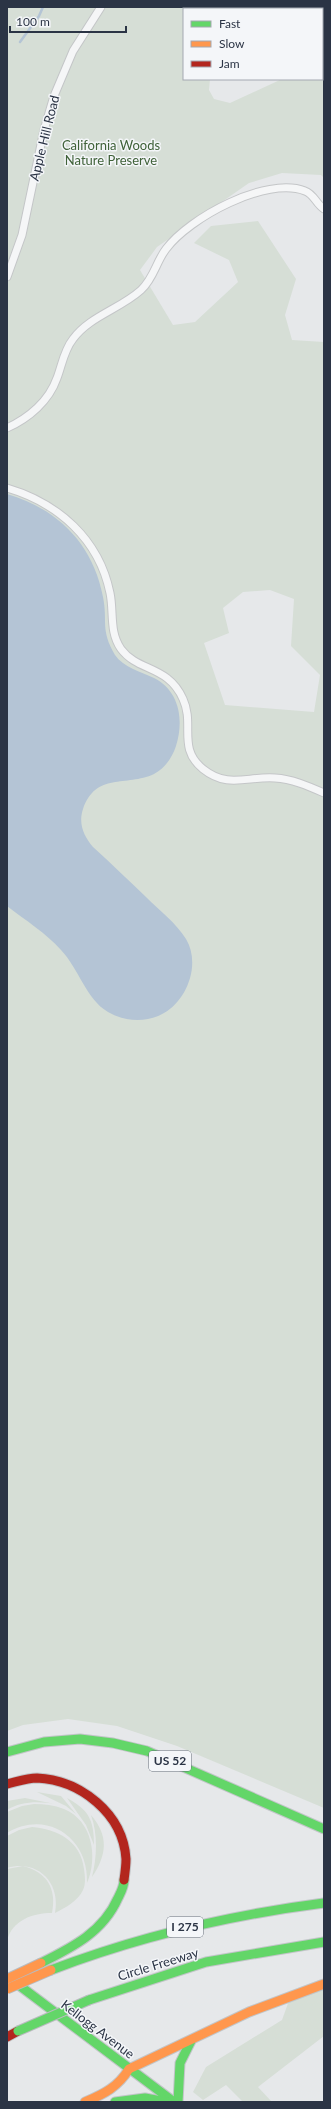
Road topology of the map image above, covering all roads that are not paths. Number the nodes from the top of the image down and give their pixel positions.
1 (101, 7) edge
2 (324, 209) edge
3 (7, 277) edge
4 (7, 428) edge
5 (7, 488) edge
6 (324, 793) edge
7 (7, 1752) edge
8 (7, 1784) edge
9 (324, 1829) edge
10 (324, 1903) edge
11 (324, 1942) edge
12 (7, 1975) edge
13 (7, 1978) edge
14 (324, 1984) edge
15 (7, 1989) edge
16 (7, 2037) edge
17 (194, 2038) junction
18 (129, 2069) junction
19 (85, 2102) edge
20 (115, 2102) edge
21 (167, 2102) edge
22 (174, 2102) edge
23 (178, 2102) edge

1 - 3 street, Apple Hill Road
2 - 4 street
5 - 6 street
7 - 9 main road, US 52
8 - 13 main road, bridge
10 - 15 main road, I 275, bridge
11 - 16 main road, Circle Freeway, bridge
12 - 18 main road, Kellogg Avenue
14 - 17 main road
17 - 18 main road
17 - 23 main road
18 - 19 main road
18 - 22 main road, Kellogg Avenue
20 - 21 main road

